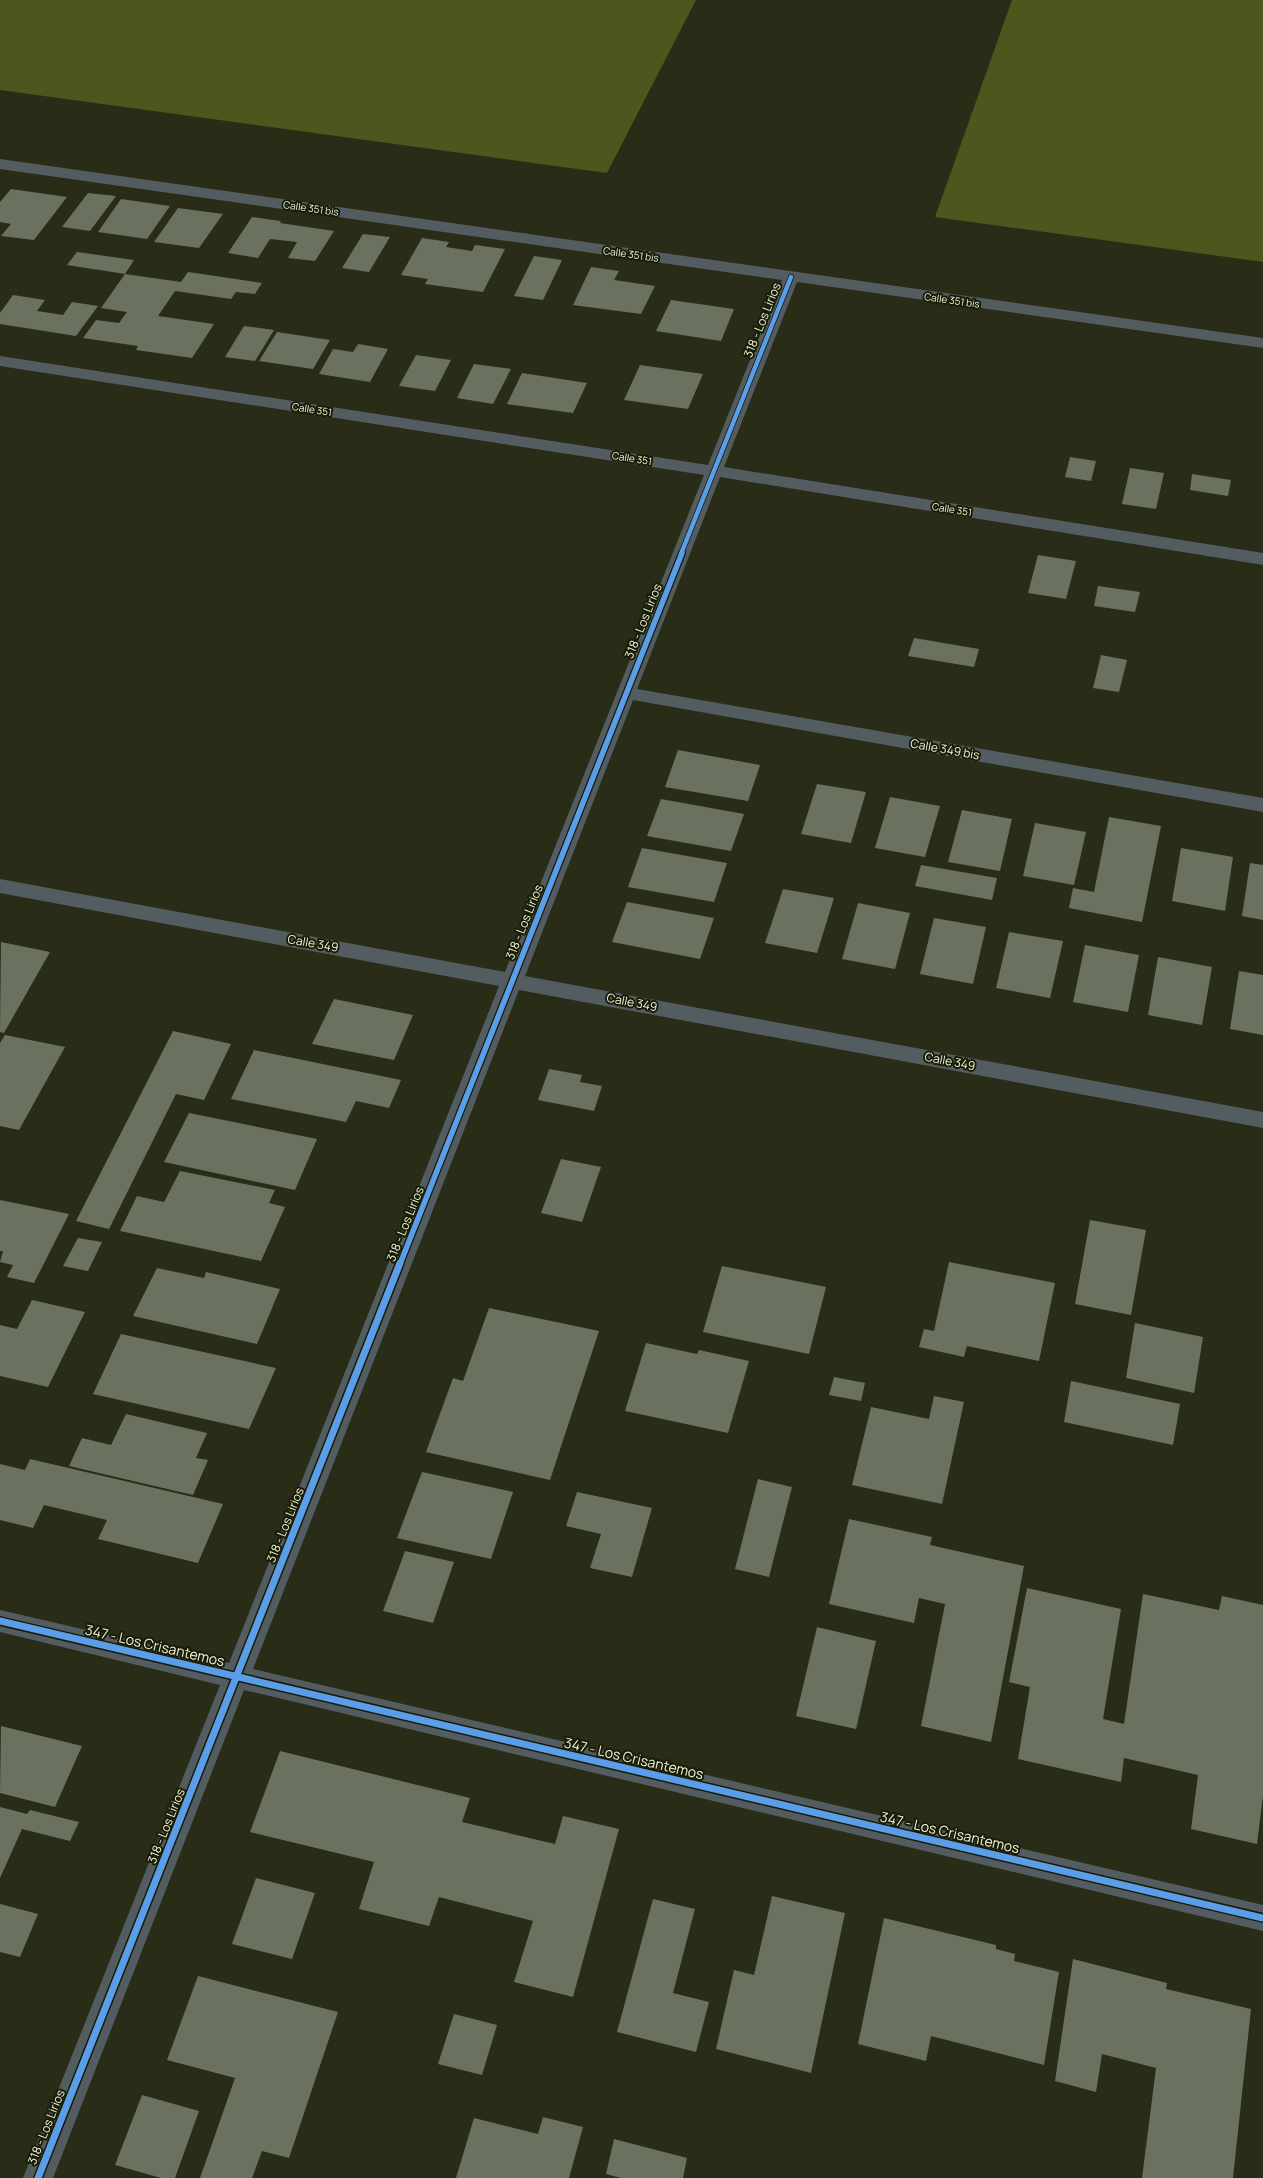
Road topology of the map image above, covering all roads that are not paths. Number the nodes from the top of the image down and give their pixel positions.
1 (0, 164) edge
2 (791, 277) junction
3 (1263, 343) edge
4 (0, 361) edge
5 (714, 471) junction
6 (1263, 560) edge
7 (626, 693) junction
8 (1263, 805) edge
9 (0, 886) edge
10 (513, 980) junction
11 (1263, 1120) edge
12 (0, 1621) edge
13 (238, 1676) junction
14 (1263, 1918) edge
15 (38, 2178) edge

1 - 2 street, Calle 351 bis
2 - 3 street, Calle 351 bis
2 - 5 street, 318 - Los Lirios
4 - 5 street, Calle 351
5 - 6 street, Calle 351
5 - 7 street, 318 - Los Lirios
7 - 8 street, Calle 349 bis
7 - 10 street, 318 - Los Lirios
9 - 10 street, Calle 349
10 - 11 street, Calle 349
10 - 13 street, 318 - Los Lirios
12 - 13 street, 347 - Los Crisantemos
13 - 14 street, 347 - Los Crisantemos
13 - 15 street, 318 - Los Lirios

